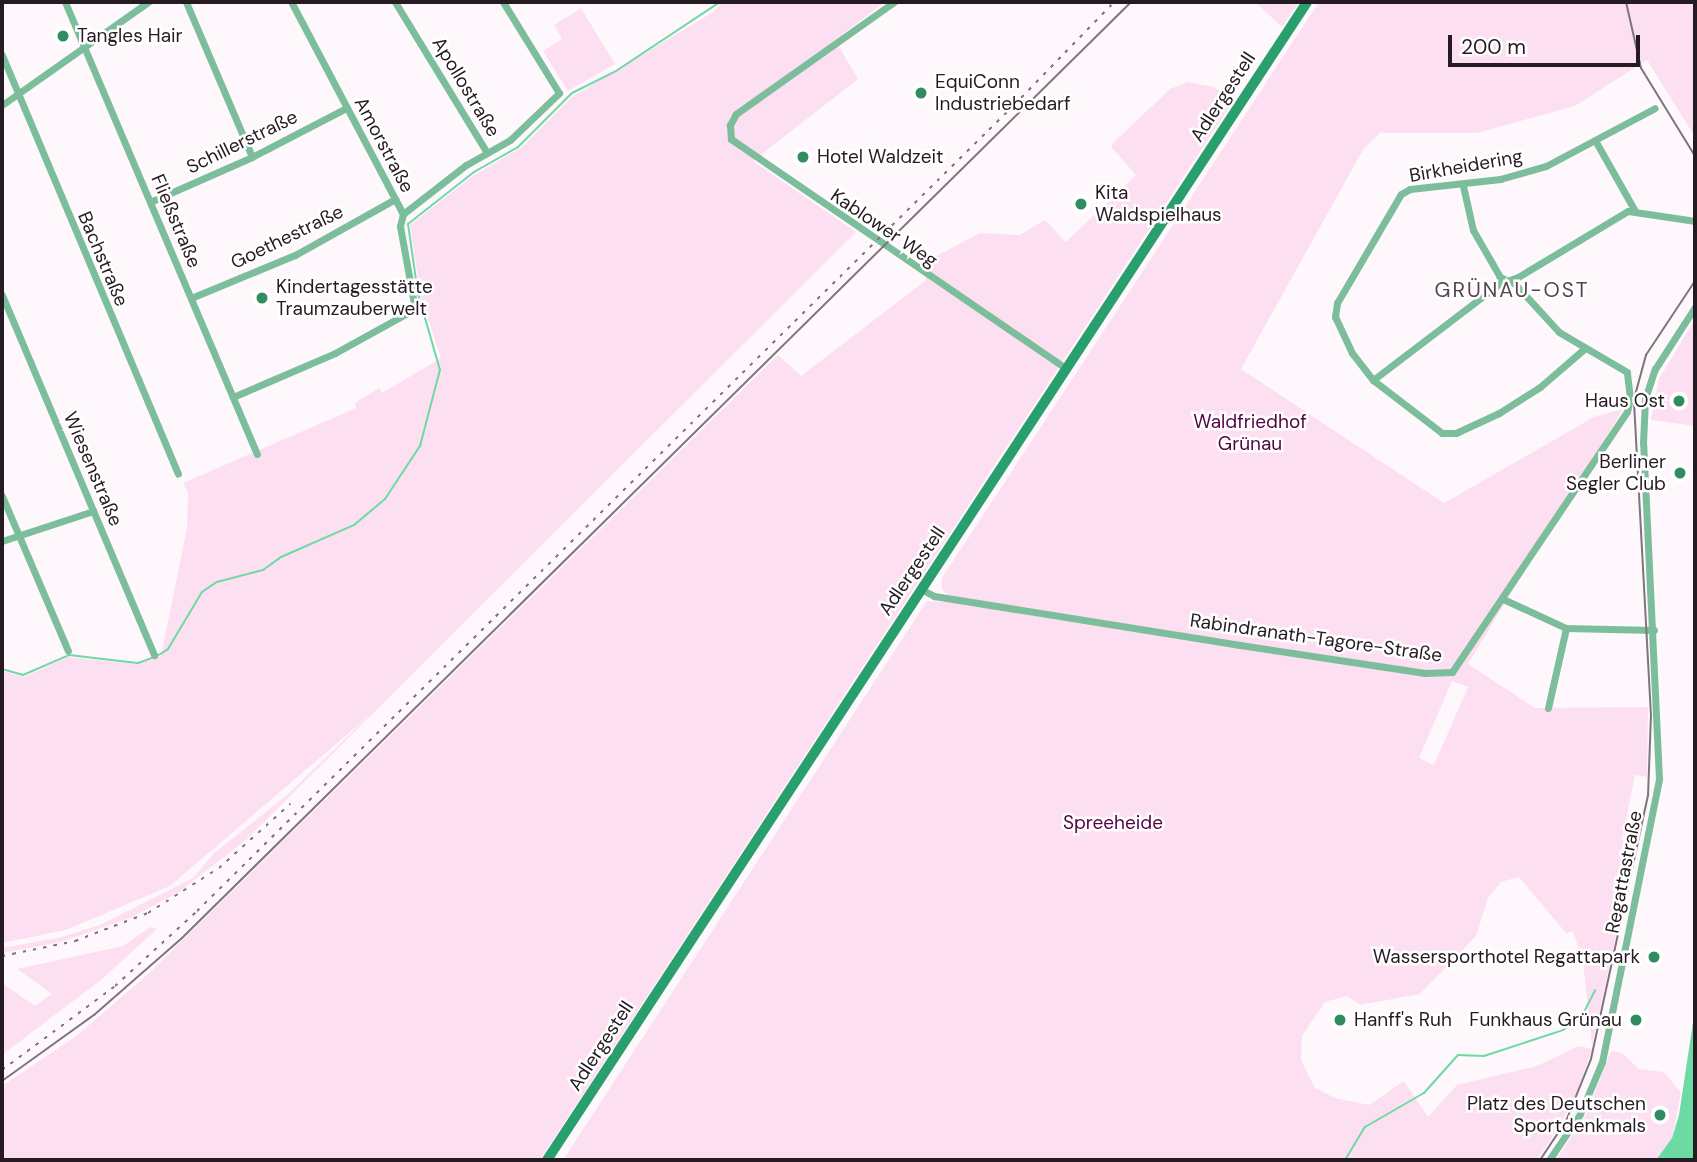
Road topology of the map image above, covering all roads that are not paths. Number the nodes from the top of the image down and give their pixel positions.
1 (65, 2) edge
2 (148, 2) edge
3 (186, 2) edge
4 (291, 2) edge
5 (395, 2) edge
6 (503, 2) edge
7 (894, 2) edge
8 (1307, 2) edge
9 (84, 46) junction
10 (2, 55) edge
11 (18, 93) junction
12 (2, 105) edge
13 (346, 108) junction
14 (1655, 108) dead end
15 (1596, 142) junction
16 (487, 153) junction
17 (252, 157) junction
18 (1462, 186) junction
19 (395, 199) junction
20 (150, 202) junction
21 (1635, 211) junction
22 (403, 214) junction
23 (1695, 221) edge
24 (1508, 281) junction
25 (2, 295) edge
26 (191, 298) junction
27 (1695, 307) edge
28 (1584, 349) junction
29 (1066, 368) junction
30 (1373, 380) junction
31 (233, 397) junction
32 (1630, 398) junction
33 (1645, 398) junction
34 (257, 454) dead end
35 (178, 474) dead end
36 (2, 496) edge
37 (93, 511) junction
38 (17, 536) junction
39 (2, 541) edge
40 (921, 589) junction
41 (1503, 600) junction
42 (1566, 628) junction
43 (1654, 630) junction
44 (68, 651) dead end
45 (154, 655) dead end
46 (1548, 708) dead end
47 (547, 1160) edge
48 (1549, 1160) edge

1 - 9 street, Fließstraße
2 - 9 street
3 - 17 street
4 - 13 street, Amorstraße
5 - 16 street, Apollostraße
6 - 16 street
7 - 29 street, Kablower Weg
8 - 29 main road, Adlergestell
9 - 11 street
9 - 20 street, Fließstraße
10 - 11 street, Bachstraße
11 - 12 street
11 - 35 street, Bachstraße
13 - 17 street, Schillerstraße
13 - 19 street, Amorstraße
14 - 15 street, Birkheidering
15 - 18 street, Birkheidering
15 - 21 street
16 - 22 street
17 - 20 street, Schillerstraße
18 - 24 street
18 - 30 street, Birkheidering
19 - 22 street, Amorstraße
19 - 26 street, Goethestraße
20 - 26 street, Fließstraße
21 - 23 street
21 - 24 street
22 - 31 street, Amorstraße
24 - 28 street
24 - 30 street
25 - 37 street, Wiesenstraße
26 - 31 street, Fließstraße
27 - 33 street, Regattastraße
28 - 30 street, Birkheidering
28 - 32 street
29 - 40 main road, Adlergestell
31 - 34 street, Fließstraße
32 - 33 street
32 - 41 street, Rabindranath-Tagore-Straße
33 - 43 street, Regattastraße
36 - 38 street
37 - 38 street
37 - 45 street, Wiesenstraße
38 - 39 street
38 - 44 street
40 - 41 street, Rabindranath-Tagore-Straße
40 - 47 main road, Adlergestell
41 - 42 street
42 - 43 street
42 - 46 street
43 - 48 street, Regattastraße

